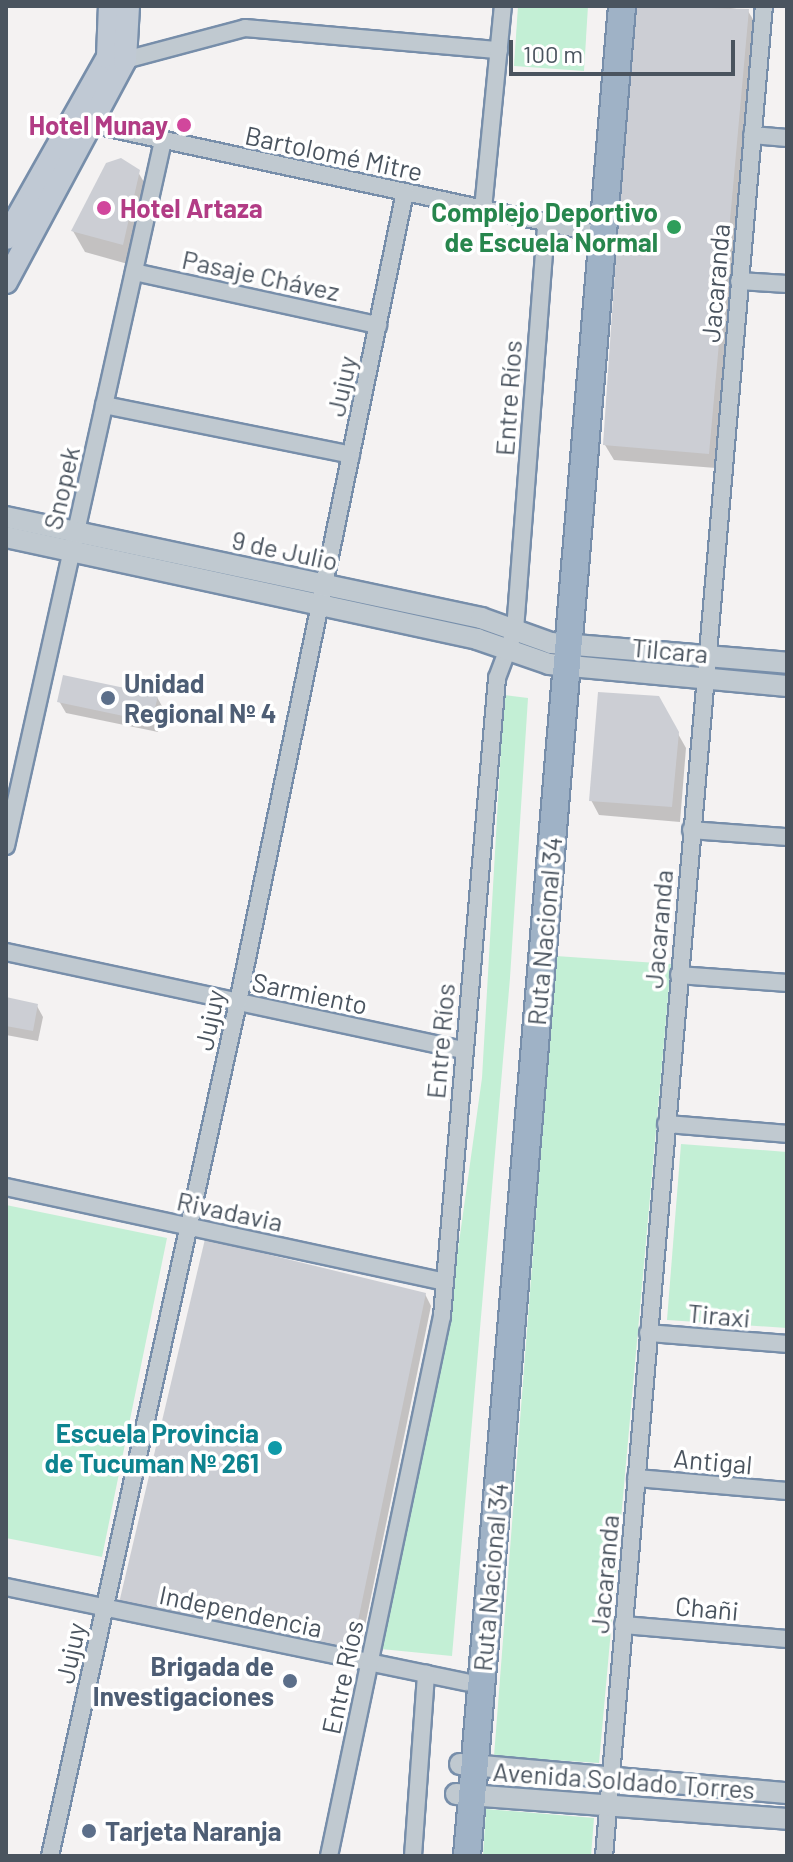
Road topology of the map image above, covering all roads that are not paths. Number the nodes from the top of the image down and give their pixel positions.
1 (110, 6) edge
2 (128, 6) edge
3 (503, 6) edge
4 (605, 6) edge
5 (622, 6) edge
6 (764, 6) edge
7 (499, 50) junction
8 (116, 58) junction
9 (81, 122) junction
10 (752, 135) junction
11 (787, 138) edge
12 (163, 141) junction
13 (405, 192) junction
14 (483, 209) junction
15 (546, 223) junction
16 (586, 231) junction
17 (6, 238) edge
18 (134, 272) junction
19 (739, 281) junction
20 (6, 282) edge
21 (787, 284) edge
22 (378, 325) junction
23 (104, 405) junction
24 (351, 455) junction
25 (6, 517) edge
26 (6, 537) edge
27 (74, 542) junction
28 (322, 595) junction
29 (511, 640) junction
30 (559, 655) junction
31 (707, 656) junction
32 (787, 663) edge
33 (704, 679) junction
34 (787, 686) edge
35 (691, 830) junction
36 (787, 837) edge
37 (6, 846) edge
38 (6, 952) edge
39 (679, 975) junction
40 (787, 983) edge
41 (238, 1002) junction
42 (463, 1050) junction
43 (666, 1124) junction
44 (787, 1134) edge
45 (6, 1187) edge
46 (189, 1227) junction
47 (444, 1282) junction
48 (648, 1333) junction
49 (787, 1344) edge
50 (636, 1478) junction
51 (787, 1491) edge
52 (6, 1587) edge
53 (105, 1607) junction
54 (623, 1625) junction
55 (787, 1639) edge
56 (370, 1661) junction
57 (426, 1673) junction
58 (466, 1682) junction
59 (467, 1765) junction
60 (611, 1778) junction
61 (787, 1793) edge
62 (464, 1794) junction
63 (608, 1805) junction
64 (787, 1819) edge
65 (50, 1856) edge
66 (329, 1856) edge
67 (413, 1856) edge
68 (451, 1856) edge
69 (467, 1856) edge
70 (604, 1856) edge

1 - 8 main road
2 - 8 main road
3 - 7 street
4 - 16 highway, Ruta Nacional 34
5 - 30 highway, Ruta Nacional 34
6 - 10 street, Jacaranda
7 - 8 street
7 - 14 street
8 - 9 main road
9 - 12 street, Bartolomé Mitre
9 - 17 main road
9 - 20 main road
10 - 11 street
10 - 19 street, Jacaranda
12 - 13 street, Bartolomé Mitre
12 - 18 street, Snopek
13 - 14 street, Bartolomé Mitre
13 - 22 street, Jujuy
14 - 15 street, Bartolomé Mitre
15 - 16 street, Bartolomé Mitre
15 - 29 street, Entre Ríos
16 - 30 highway, Ruta Nacional 34
18 - 22 street, Pasaje Chávez
18 - 23 street, Snopek
19 - 21 street
19 - 31 street, Jacaranda
22 - 24 street, Jujuy
23 - 24 street
23 - 27 street, Snopek
24 - 28 street, Jujuy
25 - 27 street, 9 de Julio
26 - 27 street, 9 de Julio
27 - 28 street, 9 de Julio
27 - 37 street, Snopek
28 - 29 street, 9 de Julio
28 - 41 street, Jujuy
29 - 30 street, 9 de Julio
29 - 42 street, Entre Ríos
30 - 31 street, Tilcara
30 - 33 street, Tilcara
30 - 58 highway, Ruta Nacional 34
30 - 59 highway, Ruta Nacional 34
31 - 32 street, Tilcara
31 - 33 street, Jacaranda
33 - 34 street, Tilcara
33 - 35 street, Jacaranda
35 - 36 street
35 - 39 street, Jacaranda
38 - 41 street, Sarmiento
39 - 40 street
39 - 43 street, Jacaranda
41 - 42 street, Sarmiento
41 - 46 street, Jujuy
42 - 47 street, Entre Ríos
43 - 44 street
43 - 48 street, Jacaranda
45 - 46 street, Rivadavia
46 - 47 street, Rivadavia
46 - 53 street, Jujuy
47 - 56 street, Entre Ríos
48 - 49 street, Tiraxi
48 - 50 street, Jacaranda
50 - 51 street, Antigal
50 - 54 street, Jacaranda
52 - 53 street, Independencia
53 - 56 street, Independencia
53 - 65 street, Jujuy
54 - 55 street, Chañi
54 - 60 street, Jacaranda
56 - 57 street, Independencia
56 - 66 street, Entre Ríos
57 - 58 street, Independencia
57 - 67 street
58 - 59 highway, Ruta Nacional 34
59 - 60 street, Avenida Soldado Torres
59 - 62 highway, Ruta Nacional 34
60 - 61 street, Avenida Soldado Torres
60 - 63 street, Jacaranda
62 - 63 street, Avenida Soldado Torres
62 - 68 highway, Ruta Nacional 34
62 - 69 highway, Ruta Nacional 34
63 - 64 street, Avenida Soldado Torres
63 - 70 street, Jacaranda

